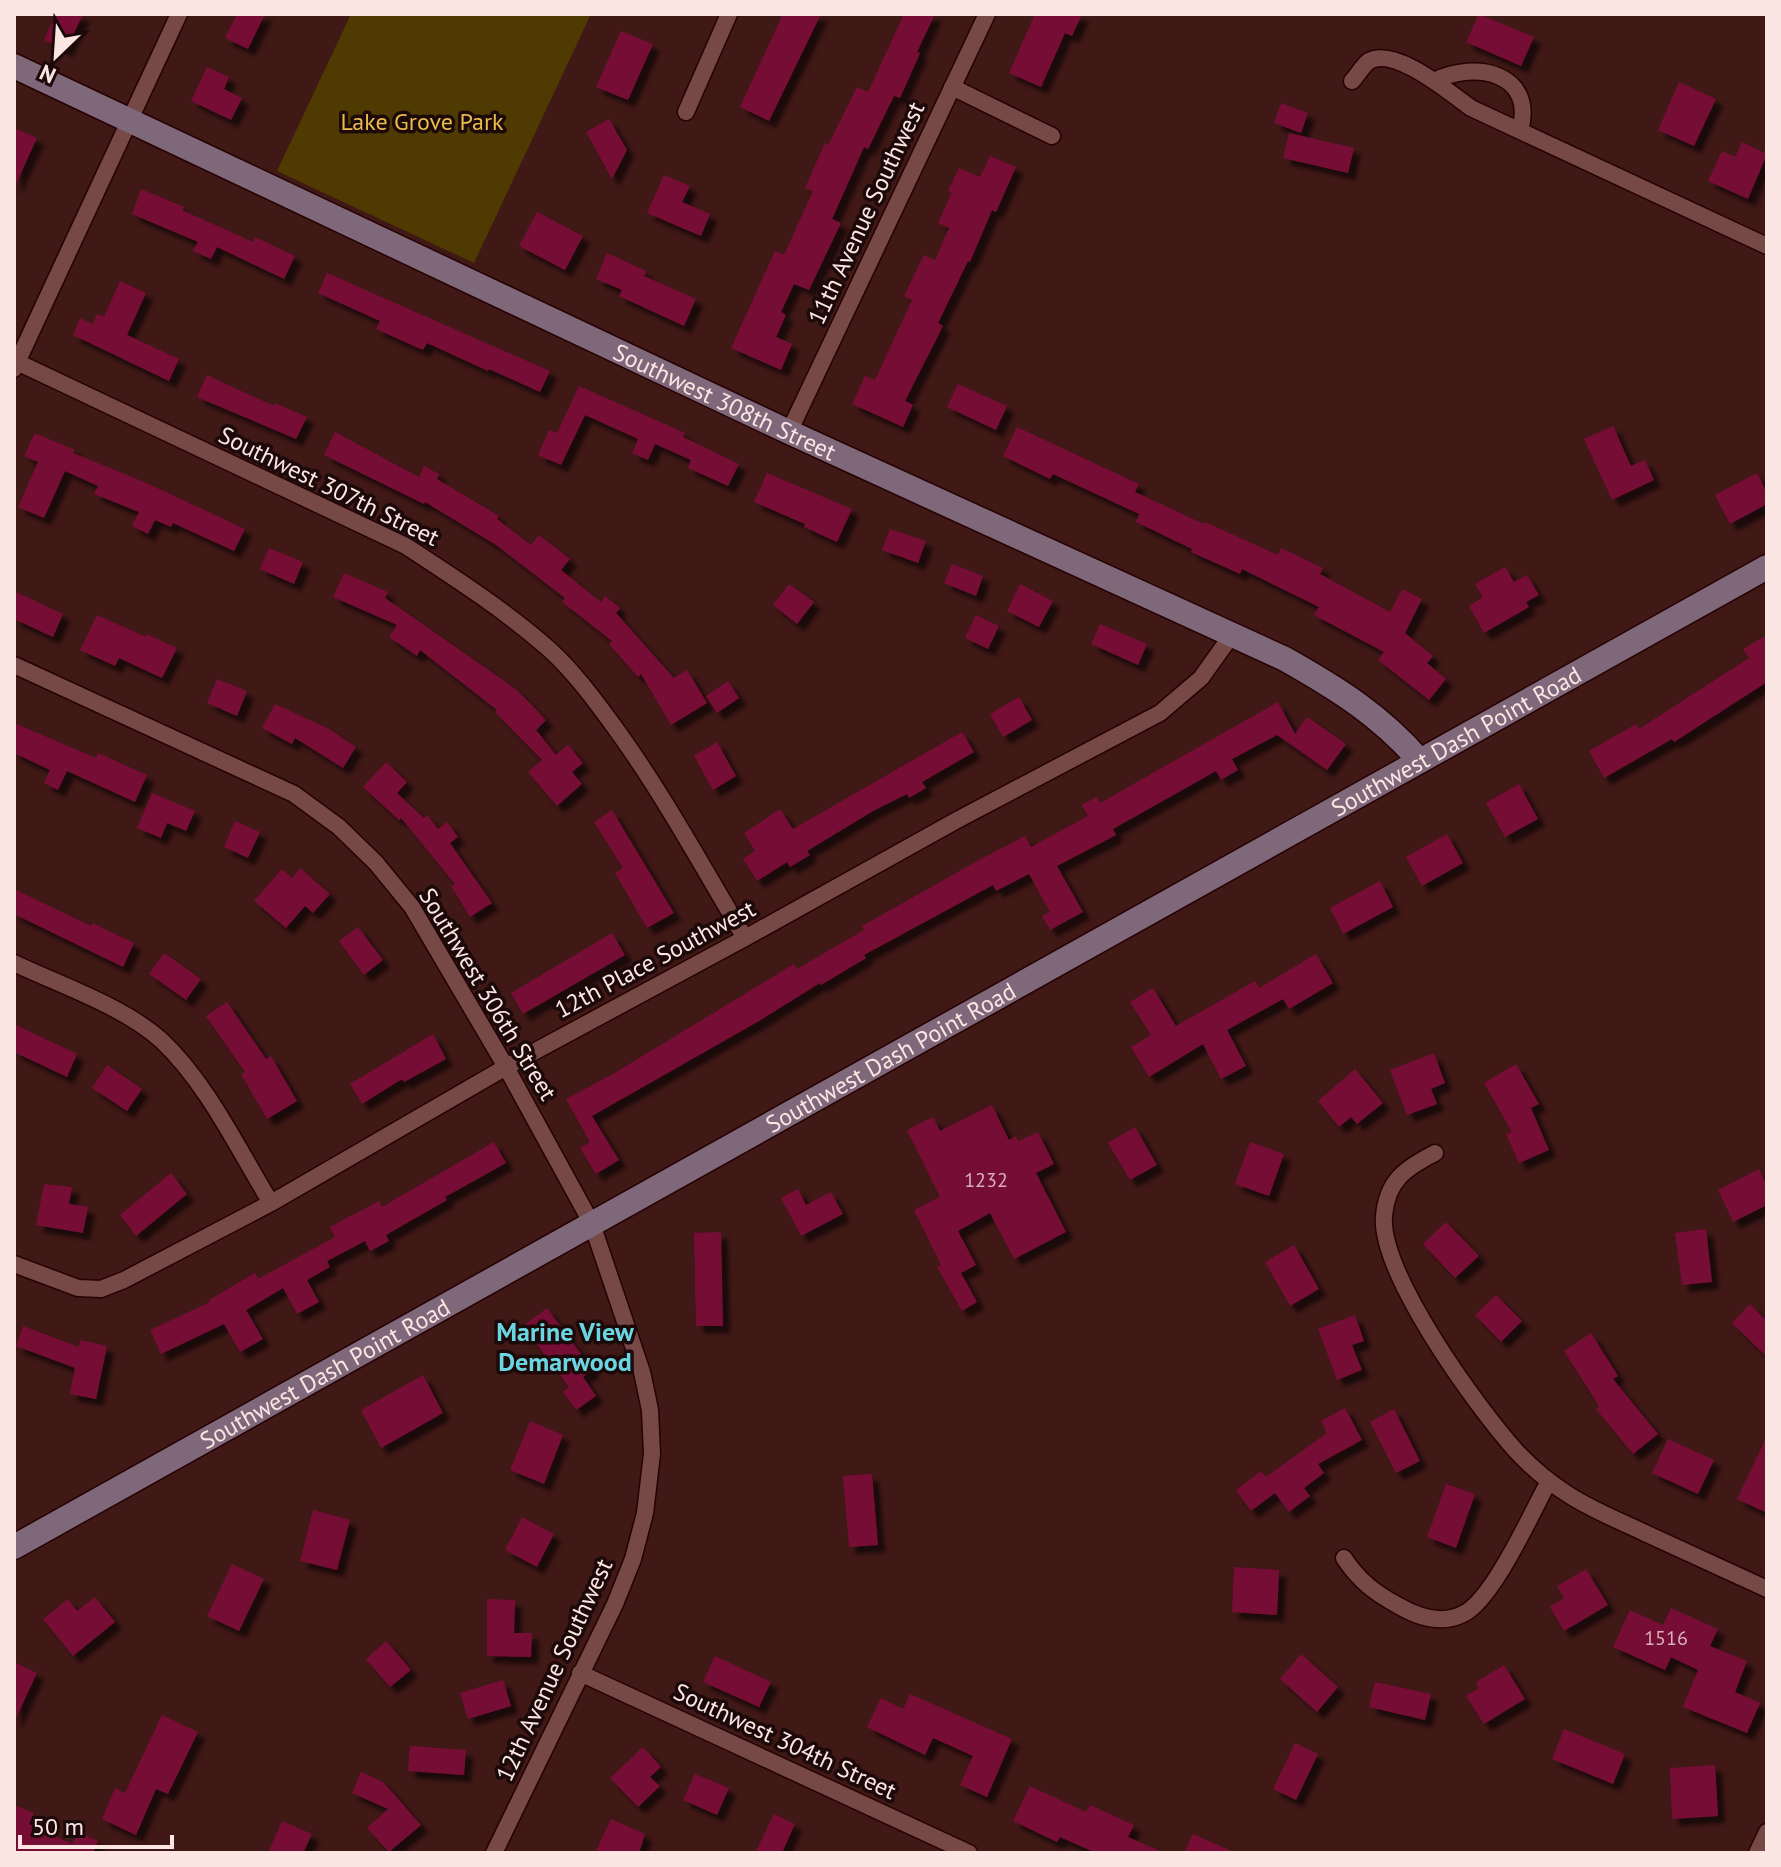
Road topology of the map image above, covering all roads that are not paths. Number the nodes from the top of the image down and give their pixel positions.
1 (179, 14) edge
2 (729, 14) edge
3 (987, 14) edge
4 (14, 66) edge
5 (1352, 81) dead end
6 (1434, 81) junction
7 (952, 87) junction
8 (686, 112) dead end
9 (128, 119) junction
10 (1520, 131) junction
11 (1052, 136) dead end
12 (1767, 246) edge
13 (16, 366) edge
14 (789, 432) junction
15 (1767, 567) edge
16 (1231, 636) junction
17 (14, 665) edge
18 (1420, 761) junction
19 (745, 938) junction
20 (14, 963) edge
21 (506, 1067) junction
22 (1435, 1153) dead end
23 (271, 1203) junction
24 (592, 1224) junction
25 (14, 1264) edge
26 (1549, 1481) junction
27 (14, 1547) edge
28 (1344, 1558) dead end
29 (1767, 1589) edge
30 (580, 1673) junction
31 (1767, 1832) edge
32 (494, 1853) edge
33 (969, 1853) edge
34 (1757, 1853) edge

1 - 9 street
2 - 8 street
3 - 7 street, 11th Avenue Southwest
4 - 9 main road, Southwest 308th Street
5 - 6 street
6 - 10 street
6 - 10 street
7 - 11 street
7 - 14 street, 11th Avenue Southwest
9 - 13 street
9 - 14 main road, Southwest 308th Street
10 - 12 street
13 - 19 street, Southwest 307th Street
14 - 16 main road, Southwest 308th Street
15 - 18 main road, Southwest Dash Point Road
16 - 18 main road, Southwest 308th Street
16 - 19 street, 12th Place Southwest
17 - 21 street, Southwest 306th Street
18 - 24 main road, Southwest Dash Point Road
19 - 21 street, 12th Place Southwest
20 - 23 street
21 - 23 street, 12th Place Southwest
21 - 24 street, Southwest 306th Street
22 - 26 street
23 - 25 street, 12th Place Southwest
24 - 27 main road, Southwest Dash Point Road
24 - 30 street, 12th Avenue Southwest
26 - 28 street
26 - 29 street
30 - 32 street, 12th Avenue Southwest
30 - 33 street, Southwest 304th Street
31 - 34 street

